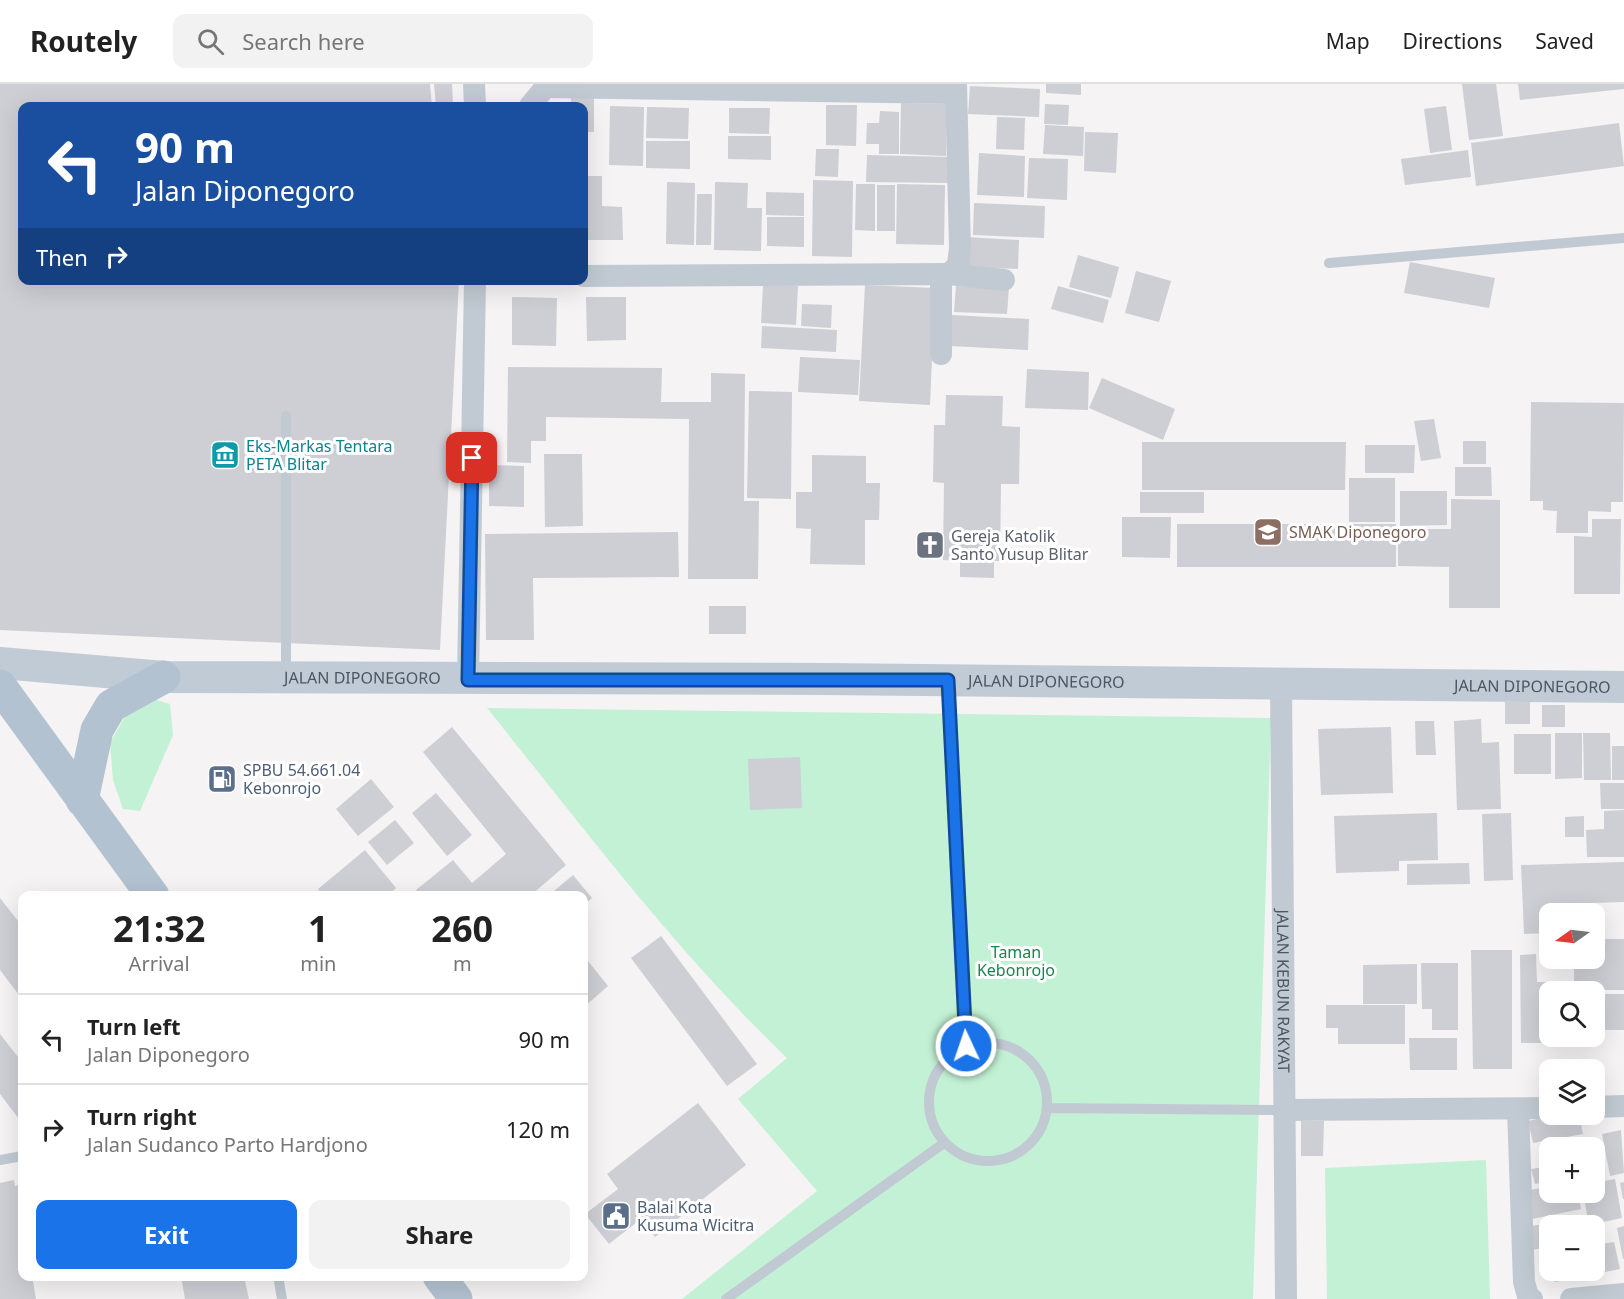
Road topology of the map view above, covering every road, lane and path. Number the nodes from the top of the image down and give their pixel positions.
1 (474, 84) edge
2 (546, 86) edge
3 (956, 89) edge
4 (475, 102) edge
5 (533, 102) edge
6 (1624, 238) edge
7 (1329, 263) dead end
8 (945, 274) junction
9 (588, 276) edge
10 (1004, 280) dead end
11 (475, 285) edge
12 (941, 354) dead end
13 (286, 416) dead end
14 (0, 663) edge
15 (164, 677) junction
16 (286, 678) junction
17 (468, 680) junction
18 (948, 680) junction
19 (1281, 682) junction
20 (0, 686) edge
21 (1624, 687) edge
22 (82, 800) junction
23 (149, 891) edge
24 (966, 1046) junction
25 (1624, 1106) edge
26 (1605, 1107) edge
27 (1048, 1108) junction
28 (1539, 1108) edge
29 (1518, 1109) junction
30 (1283, 1110) junction
31 (944, 1143) junction
32 (18, 1157) edge
33 (0, 1160) edge
34 (279, 1281) edge
35 (443, 1281) edge
36 (1624, 1294) edge
37 (282, 1299) edge
38 (456, 1299) edge
39 (726, 1299) edge
40 (1286, 1299) edge
41 (1532, 1299) edge
42 (1571, 1299) edge

1 - 4 street
2 - 3 street
2 - 5 street
3 - 8 street
6 - 7 lane
8 - 9 street
8 - 10 street
8 - 12 street
11 - 17 street
13 - 16 lane
14 - 15 main road, JALAN DIPONEGORO
15 - 16 main road, JALAN DIPONEGORO
15 - 22 main road
16 - 17 main road, JALAN DIPONEGORO
17 - 18 main road, JALAN DIPONEGORO
18 - 19 main road, JALAN DIPONEGORO
18 - 24 lane
19 - 21 main road, JALAN DIPONEGORO
19 - 30 street, JALAN KEBUN RAKYAT
20 - 22 main road
22 - 23 main road
24 - 27 lane
24 - 31 lane
25 - 26 street
27 - 30 lane
27 - 31 lane
28 - 29 street
29 - 30 street
29 - 41 street
30 - 40 street, JALAN KEBUN RAKYAT
31 - 39 lane
32 - 33 lane
34 - 37 lane
35 - 38 main road
36 - 42 street

